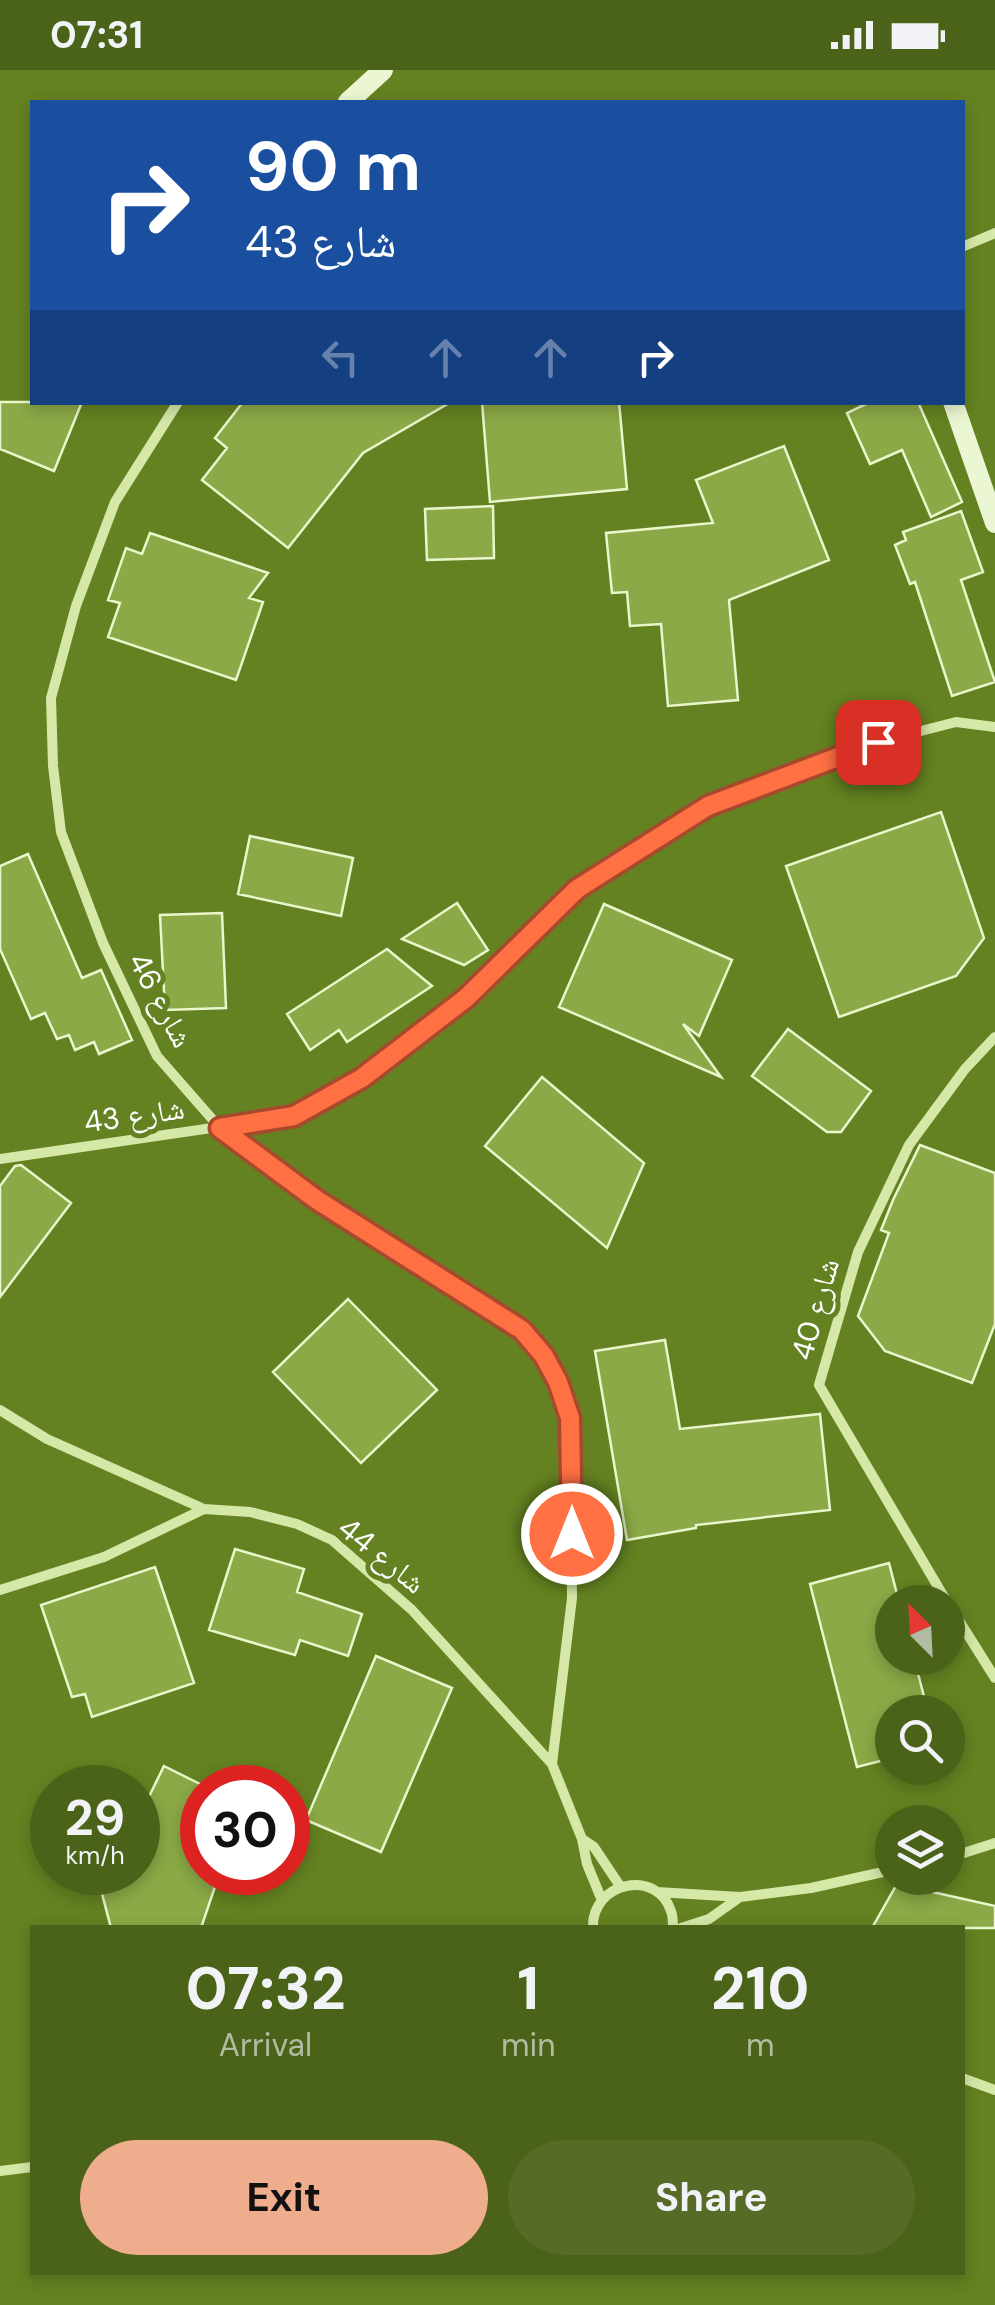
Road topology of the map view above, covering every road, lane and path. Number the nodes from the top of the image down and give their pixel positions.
1 (383, 70) edge
2 (350, 100) edge
3 (995, 233) edge
4 (965, 246) edge
5 (176, 405) edge
6 (955, 405) edge
7 (995, 523) edge
8 (995, 727) edge
9 (995, 1037) edge
10 (220, 1128) junction
11 (0, 1159) edge
12 (0, 1410) edge
13 (204, 1509) junction
14 (936, 1585) edge
15 (0, 1590) edge
16 (965, 1631) edge
17 (995, 1678) edge
18 (552, 1764) junction
19 (582, 1840) junction
20 (995, 1843) edge
21 (965, 1853) edge
22 (875, 1874) edge
23 (620, 1886) junction
24 (657, 1892) junction
25 (740, 1897) junction
26 (601, 1898) junction
27 (593, 1925) edge
28 (676, 1925) edge
29 (688, 1925) edge
30 (965, 2079) edge
31 (995, 2090) edge
32 (30, 2167) edge
33 (0, 2171) edge

1 - 2 street
3 - 4 street
5 - 10 street, شارع 46
6 - 7 street
8 - 10 street, شارع 43
9 - 14 street, شارع 40
10 - 11 street, شارع 43
10 - 18 street, شارع 46
12 - 13 street, شارع 44
13 - 15 street
13 - 18 street, شارع 44
16 - 17 street, شارع 40
18 - 19 street, شارع 44
19 - 23 street, شارع 44
19 - 26 street, شارع 44
20 - 21 street
22 - 25 street
23 - 24 street
23 - 26 street
24 - 25 street
24 - 28 street
25 - 29 street
26 - 27 street
30 - 31 street
32 - 33 street

